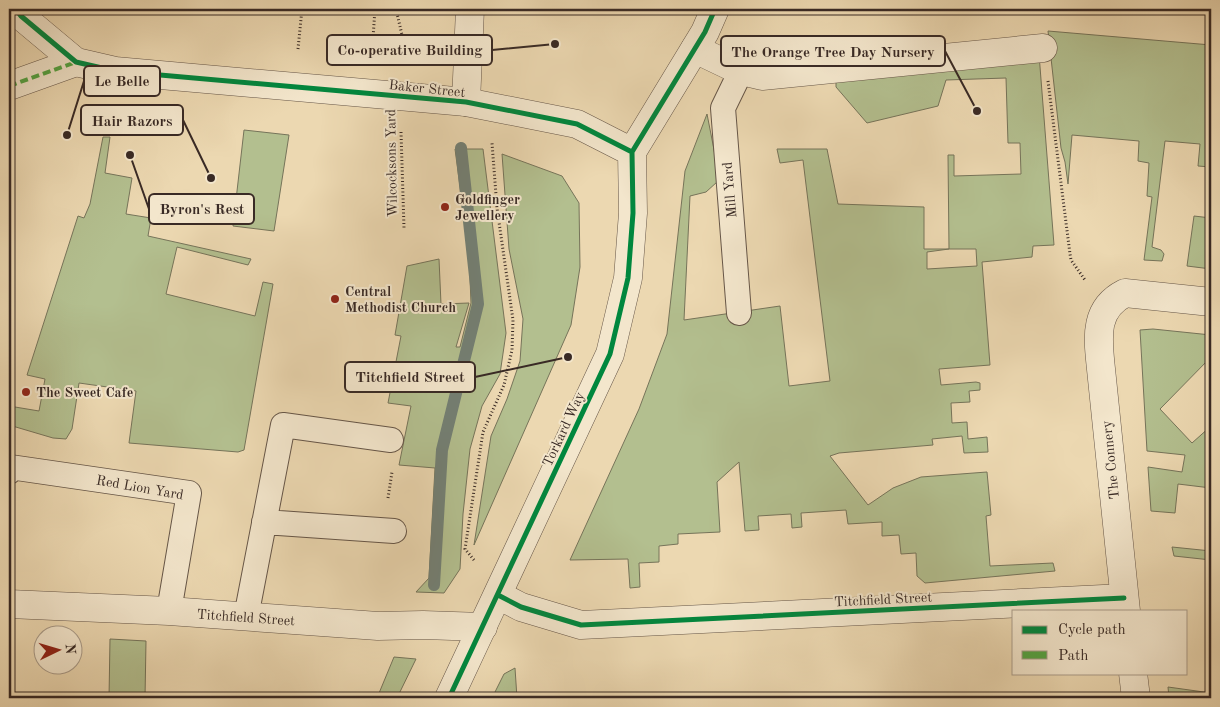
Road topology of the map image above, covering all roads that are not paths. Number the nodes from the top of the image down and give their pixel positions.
1 (16, 9) edge
2 (470, 9) edge
3 (715, 9) edge
4 (1043, 48) road end
5 (695, 49) junction
6 (76, 62) junction
7 (741, 70) junction
8 (9, 86) edge
9 (466, 102) junction
10 (632, 152) junction
11 (1211, 302) edge
12 (739, 313) dead end
13 (391, 440) road end
14 (9, 472) edge
15 (264, 522) junction
16 (389, 530) road end
17 (498, 596) junction
18 (9, 604) edge
19 (1125, 604) edge
20 (169, 612) junction
21 (246, 617) junction
22 (483, 627) junction
23 (1133, 674) edge
24 (449, 698) edge
25 (1136, 698) edge

1 - 6 street
2 - 9 street
3 - 5 street
4 - 7 street
5 - 7 street
5 - 10 street
6 - 8 street
6 - 9 street, Baker Street
7 - 12 lane, Mill Yard
9 - 10 street, Baker Street
10 - 17 street, Torkard Way
11 - 19 street, The Connery
13 - 15 lane
14 - 20 lane, Red Lion Yard
15 - 16 lane
15 - 21 lane
17 - 19 street, Titchfield Street
17 - 22 street, Torkard Way
18 - 20 street, Titchfield Street
20 - 21 street, Titchfield Street
21 - 22 street, Titchfield Street
22 - 24 street, Torkard Way
23 - 25 street

